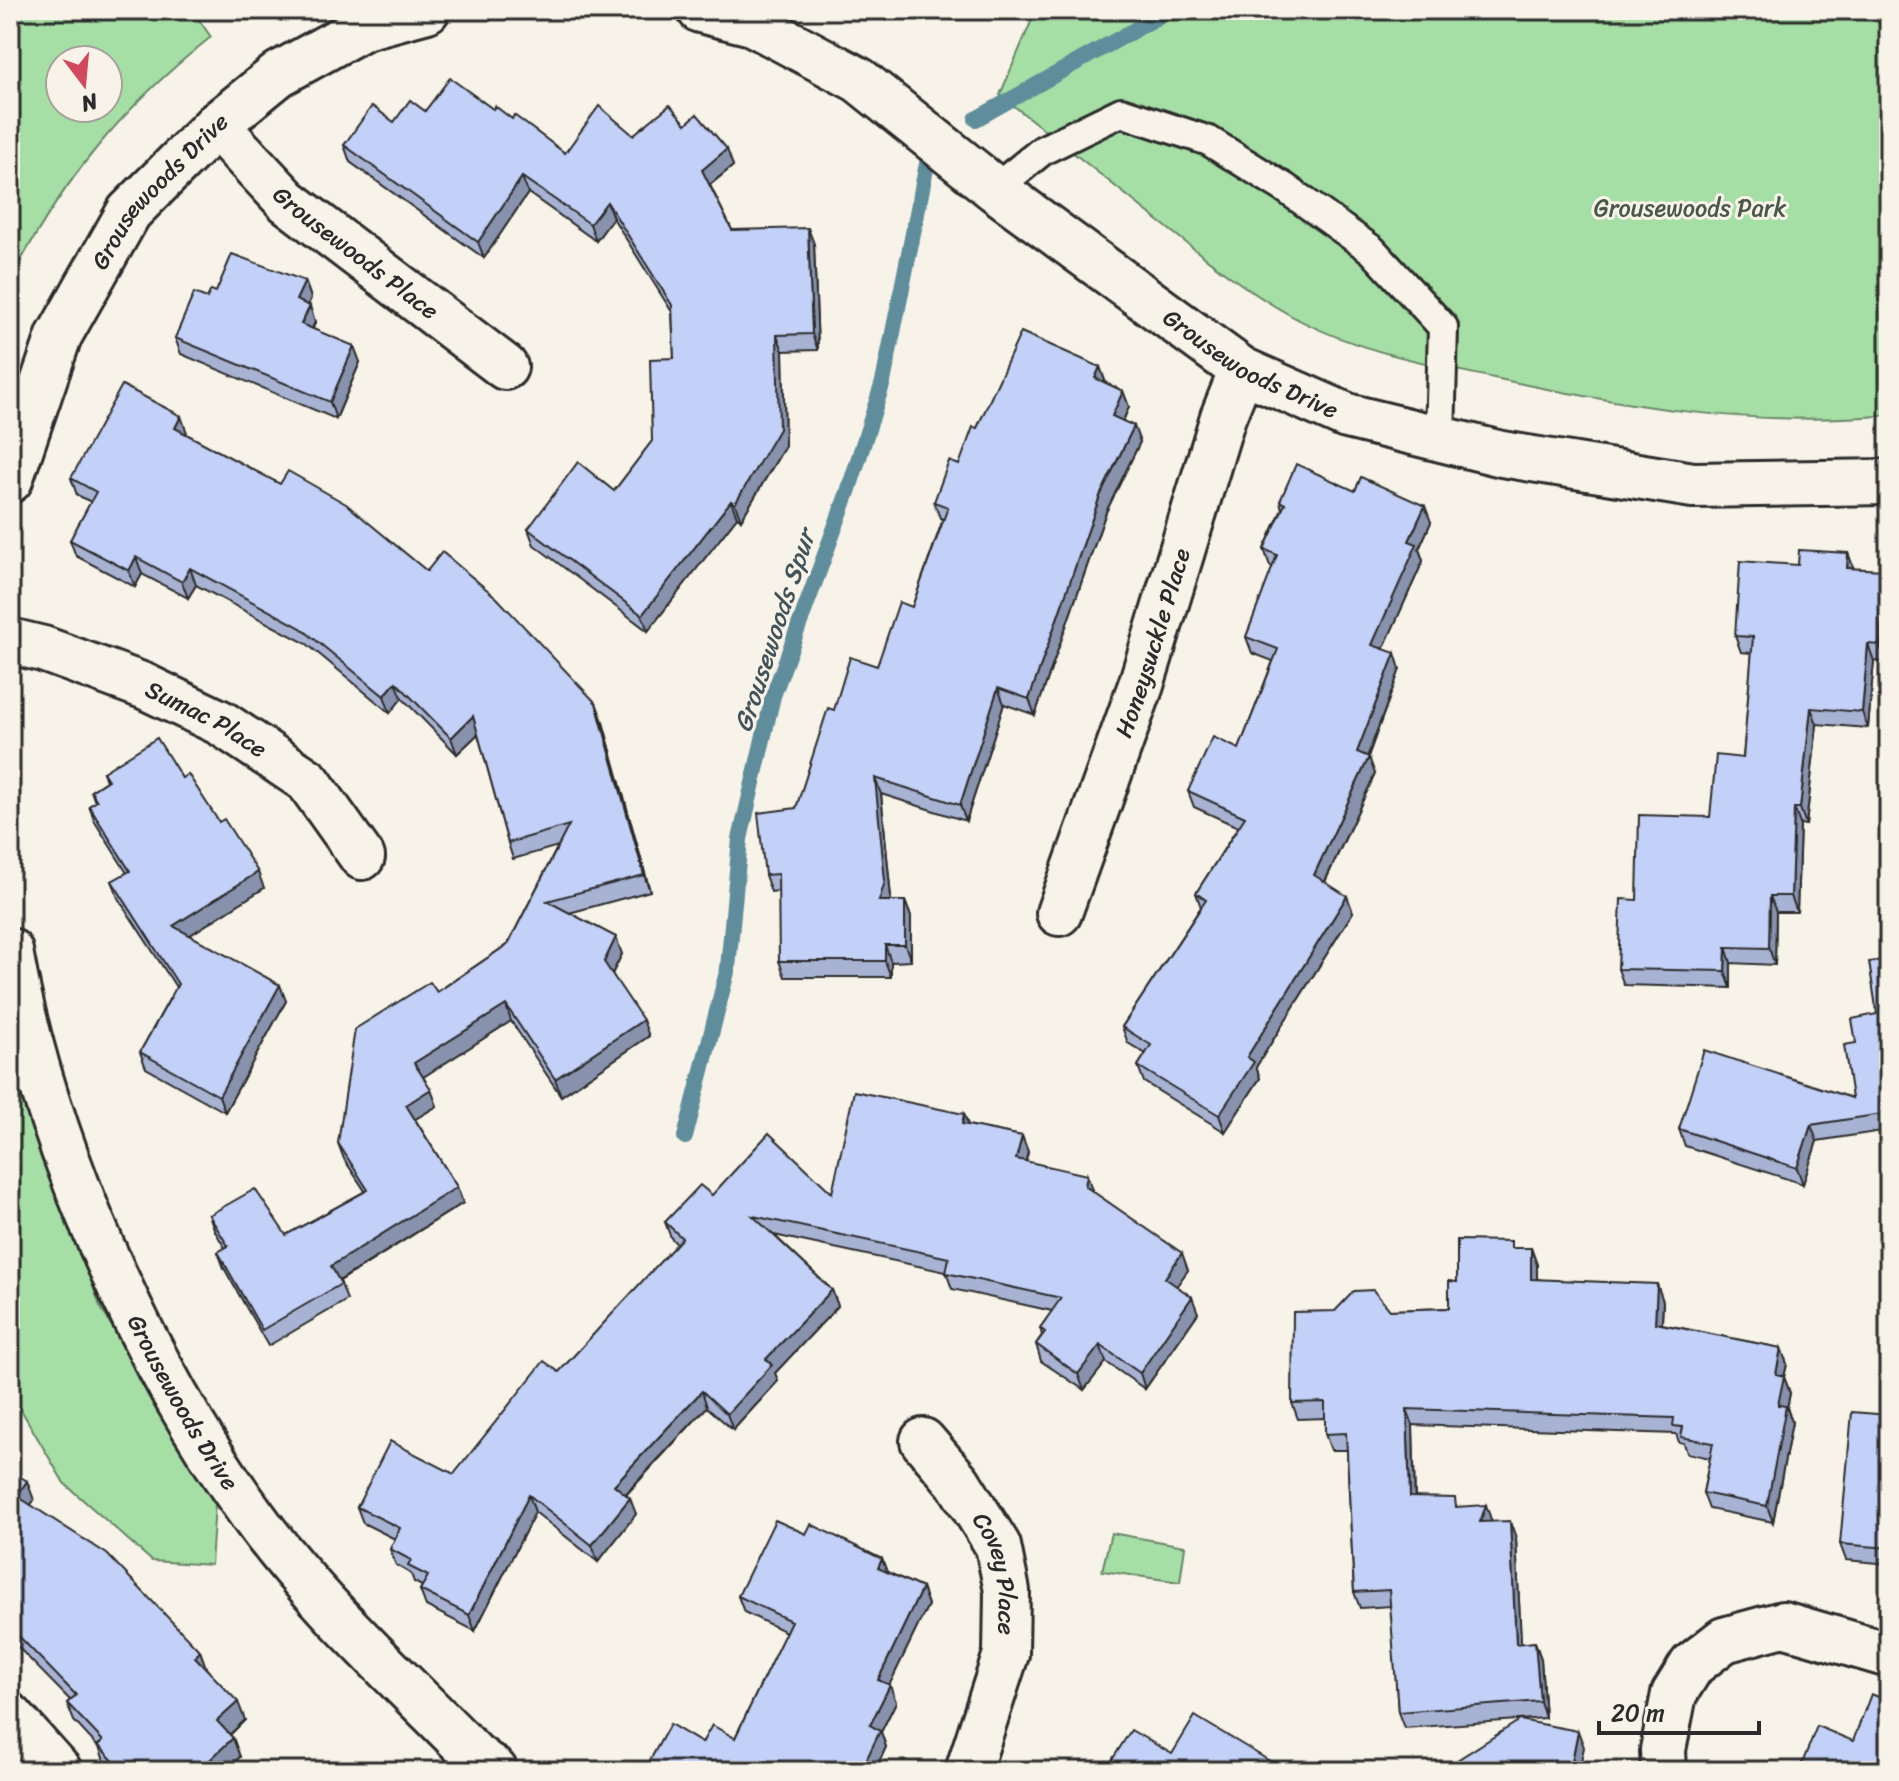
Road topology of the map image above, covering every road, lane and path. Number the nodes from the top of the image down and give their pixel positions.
1 (427, 10) edge
2 (700, 10) edge
3 (216, 125) junction
4 (995, 189) junction
5 (505, 367) dead end
6 (1242, 370) junction
7 (1440, 438) junction
8 (10, 480) edge
9 (1889, 482) edge
10 (10, 641) edge
11 (362, 857) dead end
12 (1059, 913) dead end
13 (10, 951) edge
14 (923, 1441) dead end
15 (1889, 1655) edge
16 (10, 1716) edge
17 (477, 1766) edge
18 (59, 1771) edge
19 (968, 1771) edge
20 (1664, 1771) edge

1 - 3 street, Grousewoods Drive
2 - 4 street, Grousewoods Drive
3 - 5 street, Grousewoods Place
3 - 8 street, Grousewoods Drive
4 - 6 street, Grousewoods Drive
4 - 7 lane
6 - 7 street, Grousewoods Drive
6 - 12 street, Honeysuckle Place
7 - 9 street, Grousewoods Drive
10 - 11 street, Sumac Place
13 - 17 street, Grousewoods Drive
14 - 19 street, Covey Place
15 - 20 street
16 - 18 street

